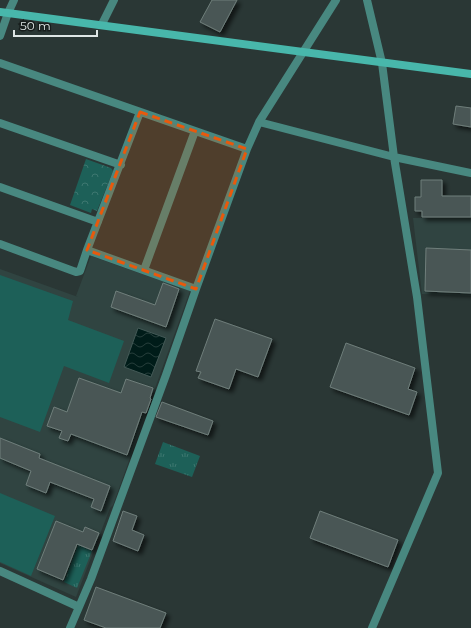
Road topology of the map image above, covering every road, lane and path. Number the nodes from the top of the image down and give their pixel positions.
1 (14, 0) edge
2 (114, 0) edge
3 (336, 0) edge
4 (367, 0) edge
5 (4, 12) edge
6 (102, 24) junction
7 (0, 36) edge
8 (302, 52) junction
9 (0, 62) edge
10 (382, 63) junction
11 (471, 74) edge
12 (140, 112) junction
13 (259, 122) junction
14 (0, 123) edge
15 (195, 131) junction
16 (247, 149) junction
17 (394, 157) junction
18 (120, 164) junction
19 (471, 173) edge
20 (0, 187) edge
21 (98, 222) junction
22 (0, 244) edge
23 (88, 250) junction
24 (144, 270) junction
25 (196, 289) junction
26 (0, 571) edge
27 (79, 607) junction
28 (70, 628) edge
29 (372, 628) edge

1 - 5 street
2 - 6 street
3 - 8 street
4 - 10 street
5 - 6 street
5 - 7 street
6 - 8 street
8 - 10 street
8 - 13 street
9 - 12 street
10 - 11 street
10 - 17 street
12 - 15 street
12 - 18 street
13 - 16 street
13 - 17 street
14 - 18 street
15 - 16 street
15 - 24 street
16 - 25 street
17 - 19 street
17 - 29 street
18 - 21 street
20 - 21 street
21 - 23 street
22 - 23 street
23 - 24 street
24 - 25 street
25 - 27 street
26 - 27 street
27 - 28 street

